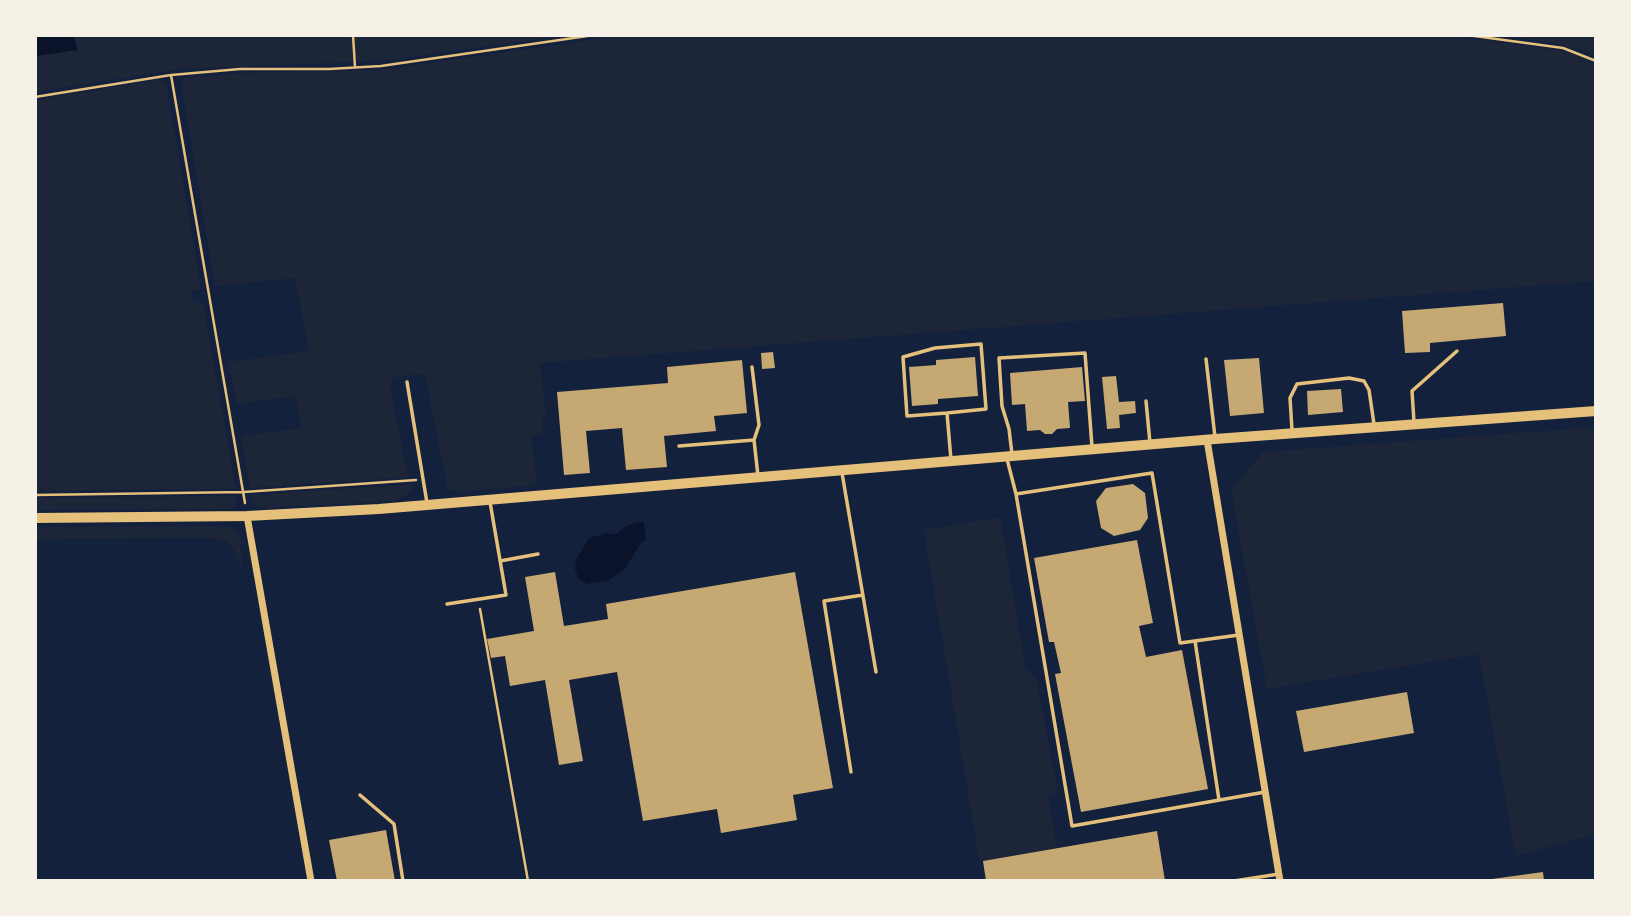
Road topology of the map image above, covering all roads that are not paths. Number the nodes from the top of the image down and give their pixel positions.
1 (1457, 351) dead end
2 (1206, 359) dead end
3 (752, 367) dead end
4 (407, 382) dead end
5 (1146, 401) dead end
6 (1596, 411) edge
7 (947, 413) junction
8 (1414, 424) junction
9 (1375, 426) junction
10 (1293, 433) junction
11 (754, 440) junction
12 (1211, 440) junction
13 (1151, 445) junction
14 (679, 446) dead end
15 (1092, 450) junction
16 (1009, 457) junction
17 (951, 462) junction
18 (842, 471) junction
19 (758, 478) junction
20 (1016, 494) junction
21 (489, 500) junction
22 (428, 505) junction
23 (247, 516) junction
24 (35, 518) edge
25 (538, 554) dead end
26 (500, 561) junction
27 (863, 595) junction
28 (447, 604) dead end
29 (1239, 635) junction
30 (1195, 641) junction
31 (876, 671) dead end
32 (851, 772) dead end
33 (1265, 792) junction
34 (360, 795) dead end
35 (1219, 800) junction
36 (1279, 877) edge
37 (310, 881) edge
38 (403, 881) edge
39 (1234, 881) edge

1 - 8 lane
2 - 12 lane
3 - 11 lane
4 - 22 lane
5 - 13 lane
6 - 8 main road
7 - 7 lane
7 - 17 lane
8 - 9 main road
9 - 10 main road
9 - 10 lane
10 - 12 main road
11 - 14 lane
11 - 19 lane
12 - 13 main road
12 - 29 street
13 - 15 main road
15 - 16 main road
15 - 16 lane
16 - 17 main road
16 - 20 lane
17 - 18 main road
18 - 19 main road
18 - 27 lane
19 - 21 main road
20 - 30 lane
20 - 35 lane
21 - 22 main road
21 - 26 lane
22 - 23 main road
23 - 24 main road
23 - 37 street
25 - 26 lane
26 - 28 lane
27 - 31 lane
27 - 32 lane
29 - 30 lane
29 - 33 street
30 - 35 lane
33 - 35 lane
33 - 36 street
34 - 38 lane
36 - 39 lane

